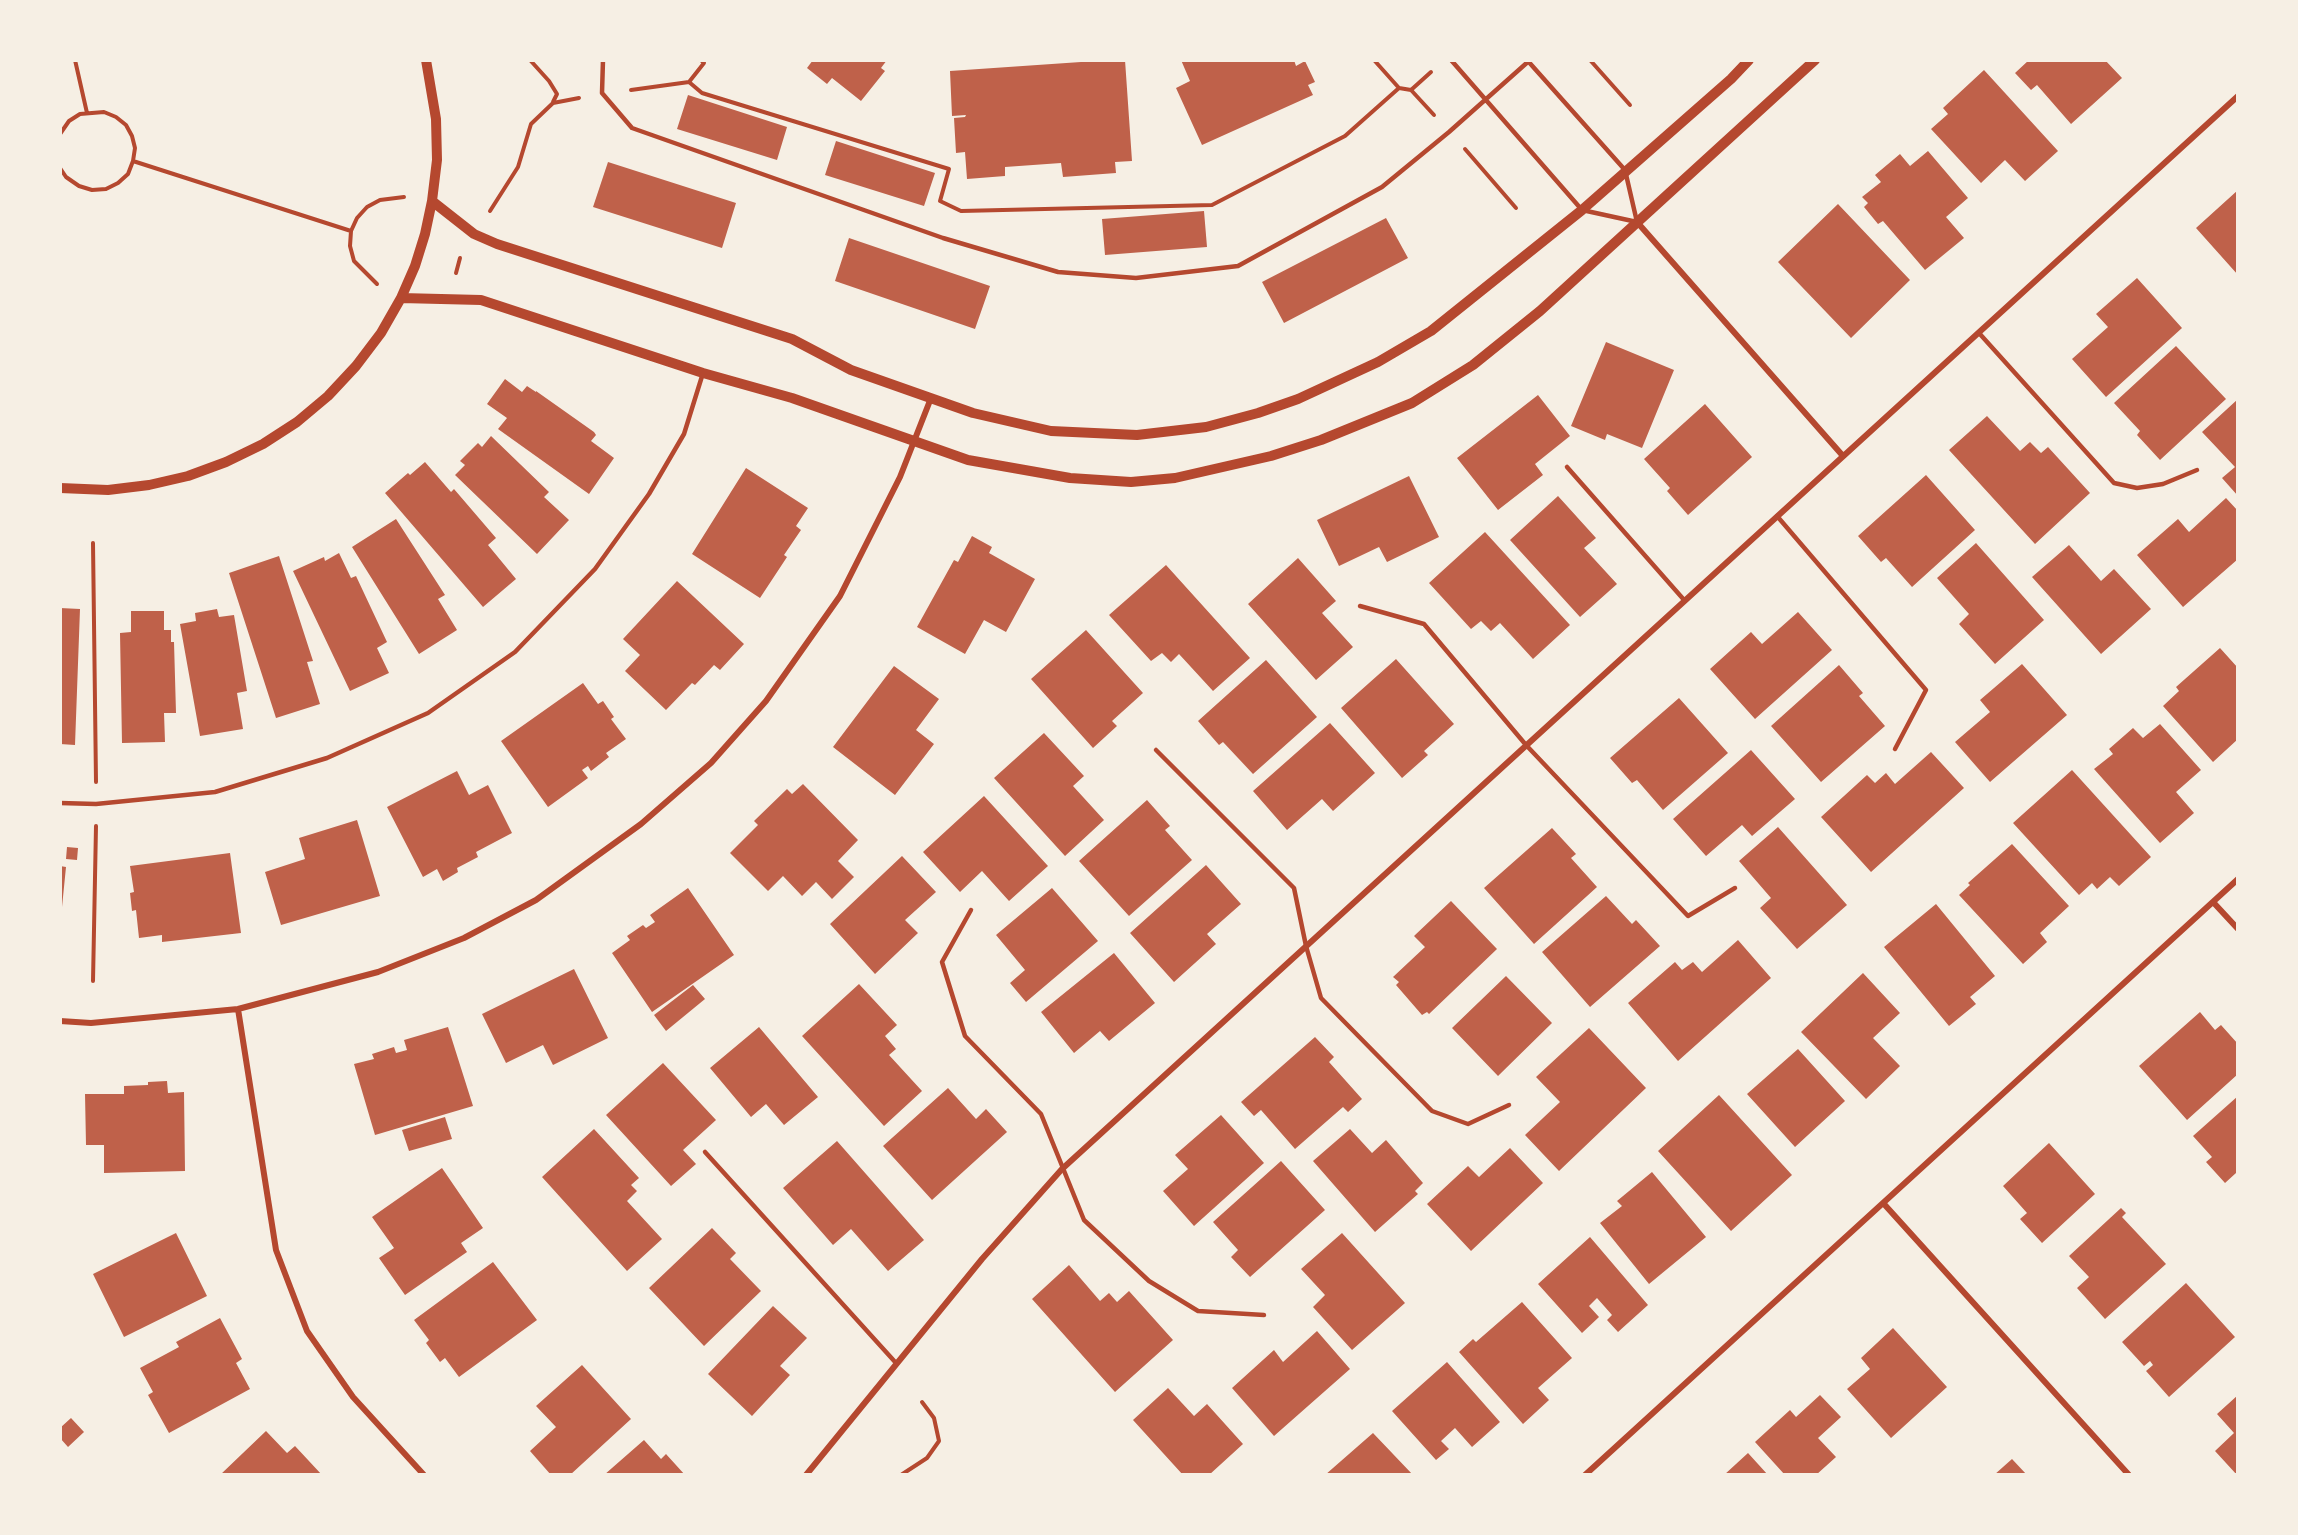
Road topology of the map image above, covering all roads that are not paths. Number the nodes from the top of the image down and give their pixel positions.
1 (426, 60) edge
2 (603, 60) edge
3 (1451, 60) edge
4 (1528, 60) edge
5 (1749, 60) edge
6 (1815, 60) edge
7 (2238, 96) edge
8 (1486, 100) junction
9 (1625, 170) junction
10 (432, 201) junction
11 (1582, 210) junction
12 (1636, 222) junction
13 (401, 298) junction
14 (1979, 333) junction
15 (703, 373) junction
16 (931, 398) junction
17 (914, 441) junction
18 (1843, 456) junction
19 (1567, 467) dead end
20 (2197, 470) dead end
21 (60, 488) edge
22 (1777, 516) junction
23 (1685, 601) junction
24 (1360, 606) dead end
25 (1526, 745) junction
26 (1895, 749) dead end
27 (1156, 750) dead end
28 (60, 803) edge
29 (2238, 879) edge
30 (1735, 888) dead end
31 (2213, 902) junction
32 (971, 910) dead end
33 (2238, 929) edge
34 (1306, 946) junction
35 (238, 1009) junction
36 (60, 1021) edge
37 (1509, 1105) dead end
38 (705, 1152) dead end
39 (1062, 1169) junction
40 (1884, 1204) junction
41 (1264, 1315) dead end
42 (896, 1363) junction
43 (424, 1475) edge
44 (806, 1475) edge
45 (1585, 1475) edge
46 (2129, 1475) edge

1 - 10 street
2 - 8 lane
3 - 8 lane
4 - 8 lane
4 - 9 lane
5 - 9 street
6 - 12 street
7 - 14 street
8 - 11 lane
9 - 11 street
9 - 12 lane
10 - 13 street
10 - 16 street
11 - 12 lane
11 - 16 street
12 - 17 street
12 - 18 street
13 - 15 street
13 - 21 street
14 - 18 street
14 - 20 lane
15 - 17 street
15 - 28 lane
16 - 17 street
17 - 35 street
18 - 22 street
19 - 23 lane
22 - 23 street
22 - 26 lane
23 - 25 street
24 - 25 lane
25 - 30 lane
25 - 34 street
27 - 34 lane
29 - 31 street
31 - 33 street
31 - 40 street
32 - 39 lane
34 - 37 lane
34 - 39 street
35 - 36 street
35 - 43 street
38 - 42 lane
39 - 41 lane
39 - 42 street
40 - 45 street
40 - 46 street
42 - 44 street

